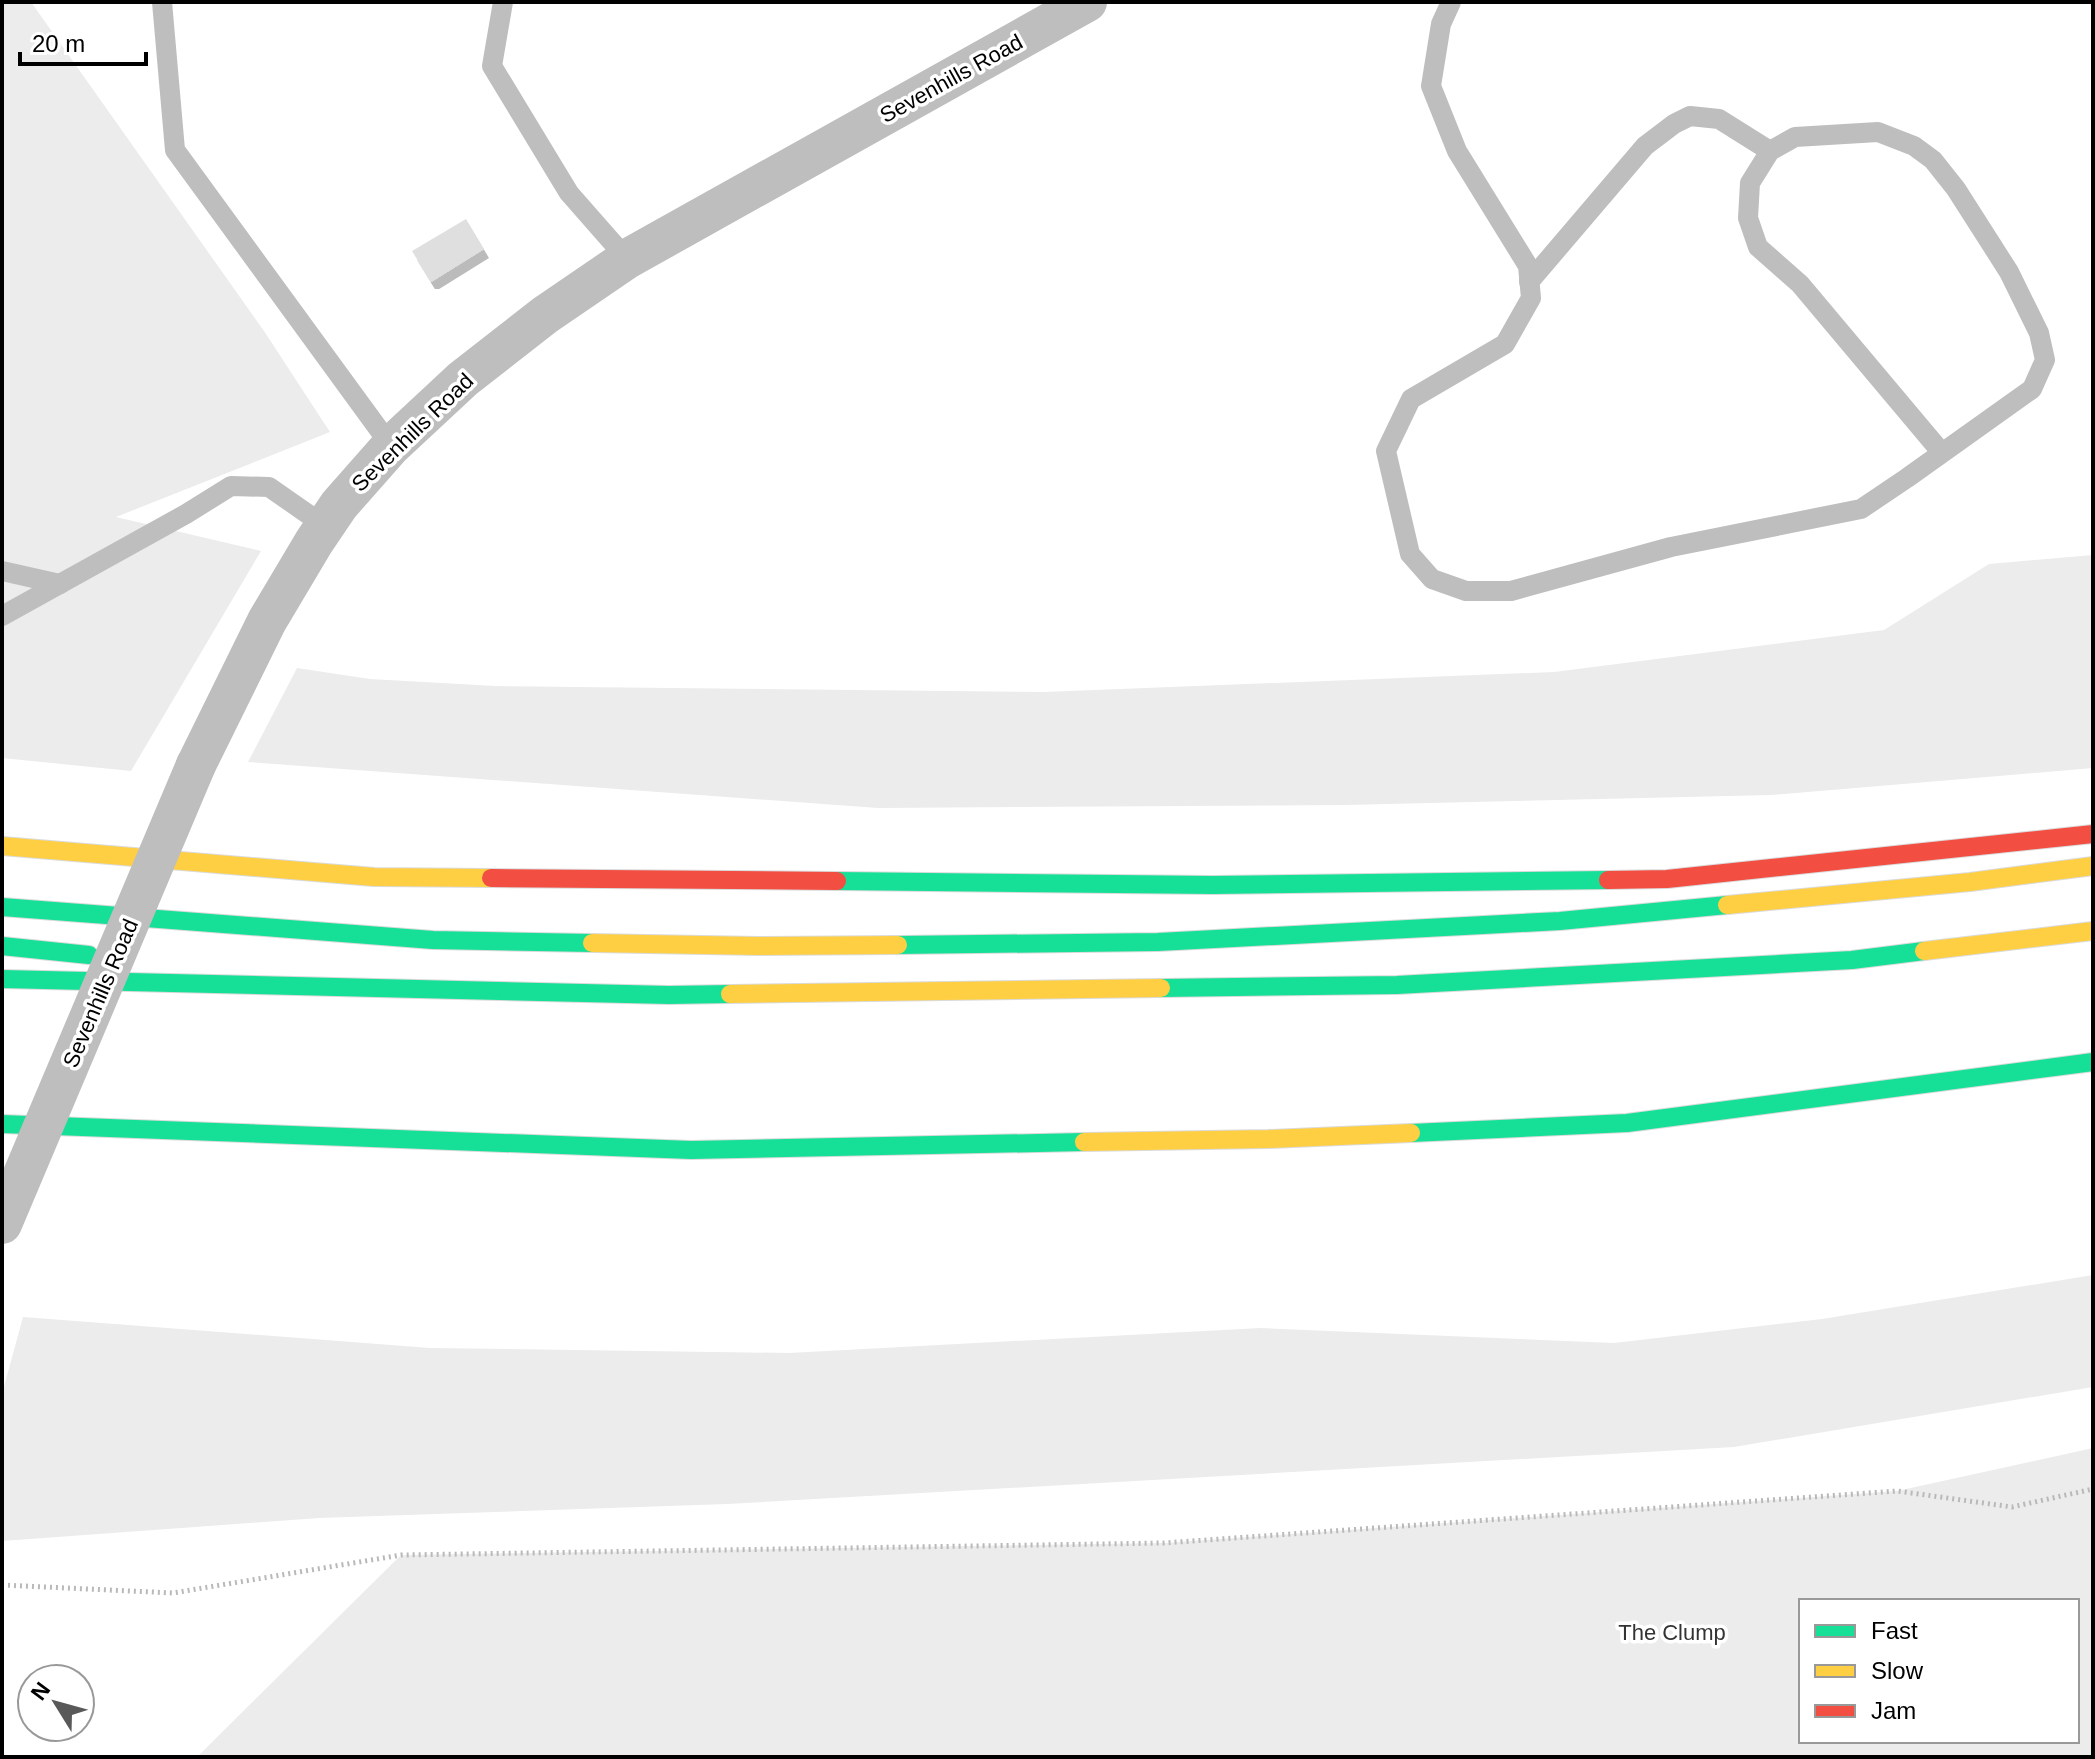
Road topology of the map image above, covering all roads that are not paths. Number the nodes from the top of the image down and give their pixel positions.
1 (162, 2) edge
2 (503, 2) edge
3 (1087, 2) edge
4 (1451, 2) edge
5 (1770, 151) junction
6 (627, 259) junction
7 (1529, 282) junction
8 (391, 446) junction
9 (1942, 453) junction
10 (325, 526) junction
11 (2, 571) edge
12 (60, 584) junction
13 (2, 616) edge
14 (2093, 834) edge
15 (2, 846) edge
16 (2093, 866) edge
17 (2, 907) edge
18 (2093, 931) edge
19 (2, 946) edge
20 (126, 959) dead end
21 (173, 965) dead end
22 (2, 979) edge
23 (406, 991) junction
24 (2093, 1062) edge
25 (2, 1124) edge
26 (2, 1224) edge

1 - 8 lane
2 - 6 lane
3 - 6 street, Sevenhills Road
4 - 7 lane
5 - 7 lane
5 - 9 lane
5 - 9 lane
6 - 8 street, Sevenhills Road
7 - 9 lane
8 - 10 street, Sevenhills Road
10 - 12 lane
10 - 26 street, Sevenhills Road, bridge
11 - 12 lane
12 - 13 lane
14 - 15 highway
16 - 17 highway
18 - 23 highway
19 - 20 highway
21 - 23 highway
22 - 23 highway
24 - 25 highway

